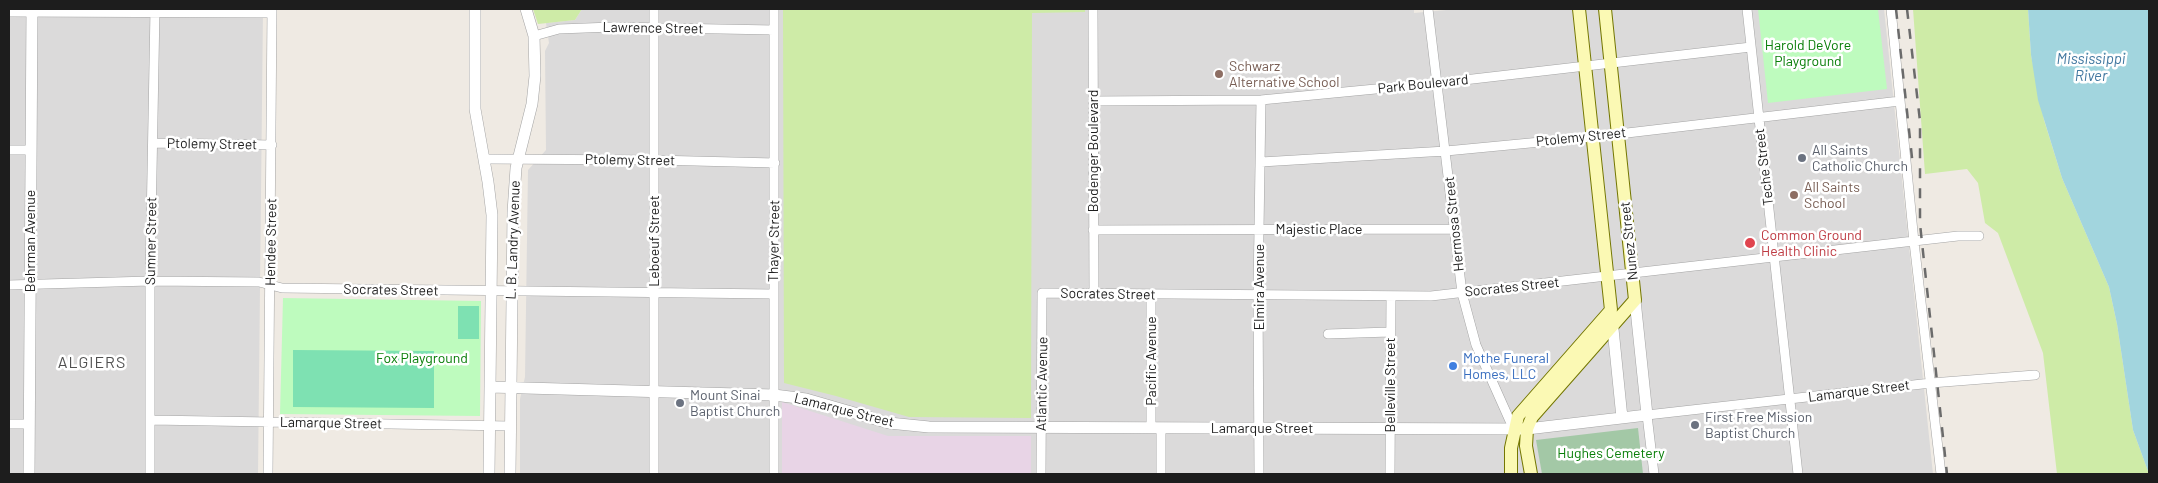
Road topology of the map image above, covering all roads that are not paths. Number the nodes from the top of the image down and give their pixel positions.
1 (475, 9) edge
2 (526, 9) edge
3 (654, 9) edge
4 (774, 9) edge
5 (1093, 9) edge
6 (1428, 9) edge
7 (1579, 9) edge
8 (1605, 9) edge
9 (1747, 9) edge
10 (1890, 9) edge
11 (32, 10) edge
12 (155, 11) edge
13 (272, 11) edge
14 (9, 12) edge
15 (654, 28) junction
16 (774, 30) junction
17 (534, 36) junction
18 (1751, 47) junction
19 (1611, 62) junction
20 (1584, 65) junction
21 (1438, 83) junction
22 (1261, 100) junction
23 (1093, 101) junction
24 (1900, 101) junction
25 (1758, 116) junction
26 (1618, 133) junction
27 (1593, 137) junction
28 (152, 143) junction
29 (272, 145) junction
30 (9, 150) edge
31 (30, 150) junction
32 (1446, 151) junction
33 (485, 159) junction
34 (518, 159) junction
35 (654, 160) junction
36 (1261, 162) junction
37 (775, 163) junction
38 (1259, 228) junction
39 (1454, 229) junction
40 (1093, 230) junction
41 (1979, 236) dead end
42 (1914, 242) junction
43 (1775, 257) junction
44 (1633, 274) junction
45 (1608, 277) junction
46 (150, 281) junction
47 (9, 285) edge
48 (31, 285) junction
49 (270, 285) junction
50 (490, 291) junction
51 (654, 291) junction
52 (511, 292) junction
53 (1042, 293) joint
54 (1462, 293) junction
55 (773, 294) junction
56 (1094, 294) junction
57 (1151, 294) junction
58 (1258, 294) junction
59 (1391, 296) junction
60 (1635, 300) junction
61 (1611, 310) junction
62 (1612, 325) junction
63 (1390, 332) junction
64 (1328, 334) dead end
65 (2034, 375) dead end
66 (1931, 383) junction
67 (490, 387) junction
68 (510, 388) junction
69 (653, 392) junction
70 (774, 395) junction
71 (1789, 400) junction
72 (1647, 415) junction
73 (1622, 418) junction
74 (151, 420) junction
75 (269, 422) junction
76 (9, 424) edge
77 (29, 424) junction
78 (490, 425) junction
79 (510, 426) junction
80 (1041, 428) junction
81 (1156, 428) junction
82 (1260, 428) junction
83 (1390, 428) junction
84 (1520, 430) junction
85 (29, 474) edge
86 (150, 474) edge
87 (268, 474) edge
88 (490, 474) edge
89 (510, 474) edge
90 (654, 474) edge
91 (774, 474) edge
92 (1040, 474) edge
93 (1161, 474) edge
94 (1259, 474) edge
95 (1390, 474) edge
96 (1510, 474) edge
97 (1532, 474) edge
98 (1654, 474) edge
99 (1798, 474) edge
100 (1941, 474) edge

1 - 33 street, L. B. Landry Avenue
2 - 17 street, L. B. Landry Avenue
3 - 15 street, Leboeuf Street
4 - 16 street, Thayer Street
5 - 23 street, Bodenger Boulevard
6 - 21 street, Hermosa Street
7 - 20 main road, Nunez Street
8 - 19 main road, Nunez Street
9 - 18 street, Teche Street
10 - 24 street
11 - 12 street
11 - 14 street
11 - 31 street, Behrman Avenue
12 - 13 street
12 - 28 street, Sumner Street
13 - 29 street, Hendee Street
15 - 16 street, Lawrence Street
15 - 17 street, Lawrence Street
15 - 35 street, Leboeuf Street
16 - 37 street, Thayer Street
17 - 34 street, L. B. Landry Avenue
18 - 19 street, Park Boulevard
18 - 25 street, Teche Street
19 - 20 street, Park Boulevard
19 - 26 main road, Nunez Street
20 - 21 street, Park Boulevard
20 - 27 main road, Nunez Street
21 - 22 street, Park Boulevard
21 - 32 street, Hermosa Street
22 - 23 street, Park Boulevard
22 - 36 street, Elmira Avenue
23 - 40 street, Bodenger Boulevard
24 - 25 street, Ptolemy Street
24 - 42 street
25 - 26 street, Ptolemy Street
25 - 43 street, Teche Street
26 - 27 street, Ptolemy Street
26 - 44 main road, Nunez Street
27 - 32 street, Ptolemy Street
27 - 45 main road, Nunez Street
28 - 29 street, Ptolemy Street
28 - 46 street, Sumner Street
29 - 49 street, Hendee Street
30 - 31 street
31 - 48 street, Behrman Avenue
32 - 36 street, Ptolemy Street
32 - 39 street, Hermosa Street
33 - 34 street, Ptolemy Street
33 - 50 street, L. B. Landry Avenue
34 - 35 street, Ptolemy Street
34 - 52 street, L. B. Landry Avenue
35 - 37 street, Ptolemy Street
35 - 51 street, Leboeuf Street
36 - 38 street, Elmira Avenue
37 - 55 street, Thayer Street
38 - 39 street, Majestic Place
38 - 40 street, Majestic Place
38 - 58 street, Elmira Avenue
39 - 54 street, Hermosa Street
40 - 56 street, Bodenger Boulevard
41 - 42 street, Socrates Street
42 - 43 street, Socrates Street
42 - 66 street
43 - 44 street, Socrates Street
43 - 71 street, Teche Street
44 - 45 street, Socrates Street
44 - 60 main road, Nunez Street
45 - 54 street, Socrates Street
45 - 61 main road, Nunez Street
46 - 48 street, Socrates Street
46 - 49 street, Socrates Street
46 - 74 street, Sumner Street
47 - 48 street, Socrates Street
48 - 77 street, Behrman Avenue
49 - 50 street, Socrates Street
49 - 75 street, Hendee Street
50 - 52 street, Socrates Street
50 - 67 street, L. B. Landry Avenue
51 - 52 street, Socrates Street
51 - 55 street, Socrates Street
51 - 69 street, Leboeuf Street
52 - 68 street, L. B. Landry Avenue
53 - 56 street, Socrates Street
53 - 80 street, Atlantic Avenue
54 - 59 street, Socrates Street
54 - 84 street, Hermosa Street
55 - 70 street, Thayer Street
56 - 57 street, Socrates Street
57 - 58 street, Socrates Street
57 - 81 street, Pacific Avenue
58 - 59 street, Socrates Street
58 - 82 street, Elmira Avenue
59 - 63 street, Belleville Street
60 - 62 main road
60 - 72 street, Nunez Street
61 - 62 street, Nunez Street
61 - 84 main road
62 - 73 street, Nunez Street
62 - 84 main road
63 - 64 street
63 - 83 street, Belleville Street
65 - 66 street, Lamarque Street
66 - 71 street, Lamarque Street
66 - 100 street
67 - 68 street, Lamarque Street
67 - 78 street, L. B. Landry Avenue
68 - 69 street, Lamarque Street
68 - 79 street, L. B. Landry Avenue
69 - 70 street, Lamarque Street
69 - 90 street, Leboeuf Street
70 - 80 street, Lamarque Street
70 - 91 street, Thayer Street
71 - 72 street, Lamarque Street
71 - 99 street, Teche Street
72 - 73 street, Lamarque Street
72 - 98 street, Nunez Street
73 - 84 street, Lamarque Street
74 - 75 street, Lamarque Street
74 - 86 street, Sumner Street
75 - 78 street, Lamarque Street
75 - 87 street, Hendee Street
76 - 77 street
77 - 85 street, Behrman Avenue
78 - 79 street, Lamarque Street
78 - 88 street, L. B. Landry Avenue
79 - 89 street, L. B. Landry Avenue
80 - 81 street, Lamarque Street
80 - 92 street, Atlantic Avenue
81 - 82 street, Lamarque Street
81 - 93 street, Pacific Avenue
82 - 83 street, Lamarque Street
82 - 94 street, Elmira Avenue
83 - 84 street, Lamarque Street
83 - 95 street, Belleville Street
84 - 96 main road
84 - 97 main road

